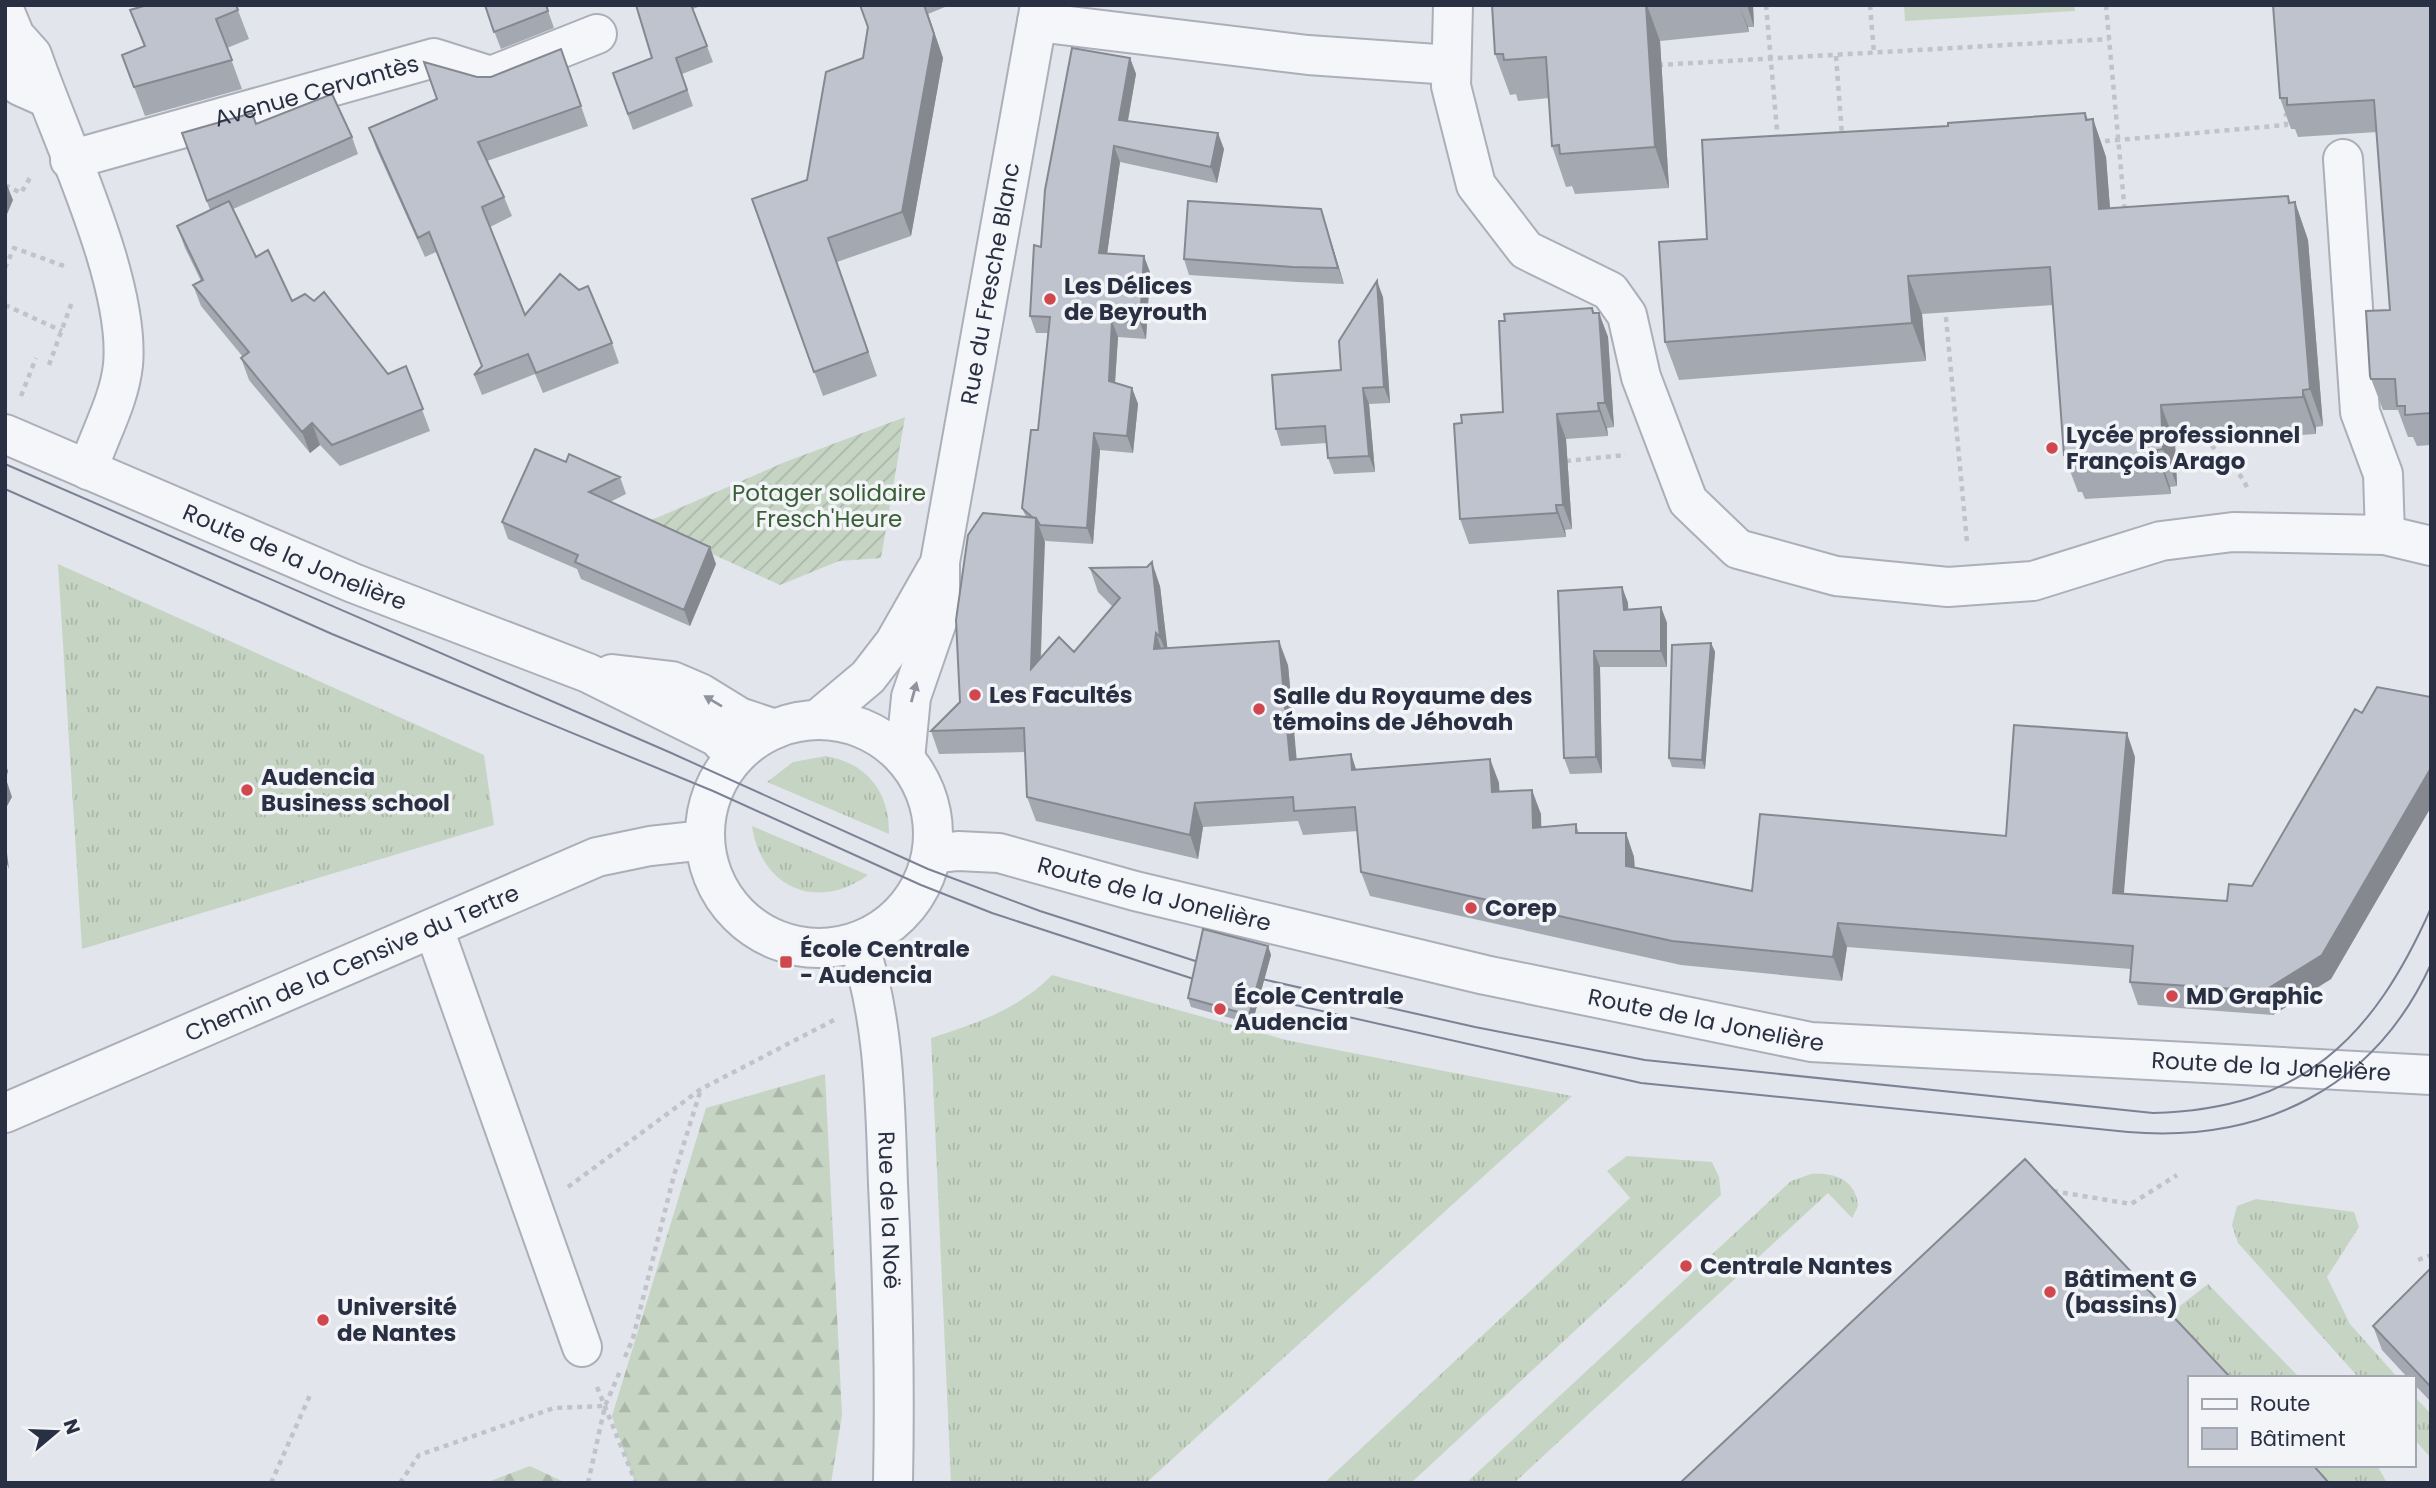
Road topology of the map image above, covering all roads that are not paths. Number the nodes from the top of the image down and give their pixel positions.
1 (1452, 5) edge
2 (5, 12) edge
3 (1039, 14) edge
4 (597, 34) dead end
5 (26, 51) edge
6 (1451, 65) junction
7 (2343, 159) dead end
8 (70, 160) junction
9 (5, 433) edge
10 (88, 470) junction
11 (2385, 535) junction
12 (2431, 546) edge
13 (940, 562) junction
14 (589, 673) junction
15 (818, 719) junction
16 (775, 729) junction
17 (734, 755) junction
18 (905, 759) junction
19 (928, 802) junction
20 (705, 840) junction
21 (999, 853) junction
22 (932, 854) junction
23 (434, 929) junction
24 (858, 943) junction
25 (2431, 1075) edge
26 (5, 1113) edge
27 (582, 1347) road end
28 (893, 1483) edge

1 - 6 street
2 - 5 street
3 - 6 street
3 - 13 street, Rue du Fresche Blanc
4 - 8 street, Avenue Cervantès
5 - 8 street
6 - 11 street
7 - 11 street
8 - 10 street
9 - 10 street, Route de la Jonelière
10 - 14 street, Route de la Jonelière
11 - 12 street
13 - 15 street, Rue du Fresche Blanc
18 -> 13 street, Rue du Fresche Blanc
16 -> 14 street, Route de la Jonelière
14 - 17 street, Route de la Jonelière
15 - 16 street
15 - 18 street
16 - 17 street
17 - 20 street
18 - 19 street
19 - 21 street, Route de la Jonelière
19 - 22 street
20 - 23 street, Chemin de la Censive du Tertre
20 - 24 street
21 - 22 street, Route de la Jonelière
21 - 25 street, Route de la Jonelière
22 - 24 street
23 - 26 street, Chemin de la Censive du Tertre
23 - 27 street
24 - 28 street, Rue de la Noë

